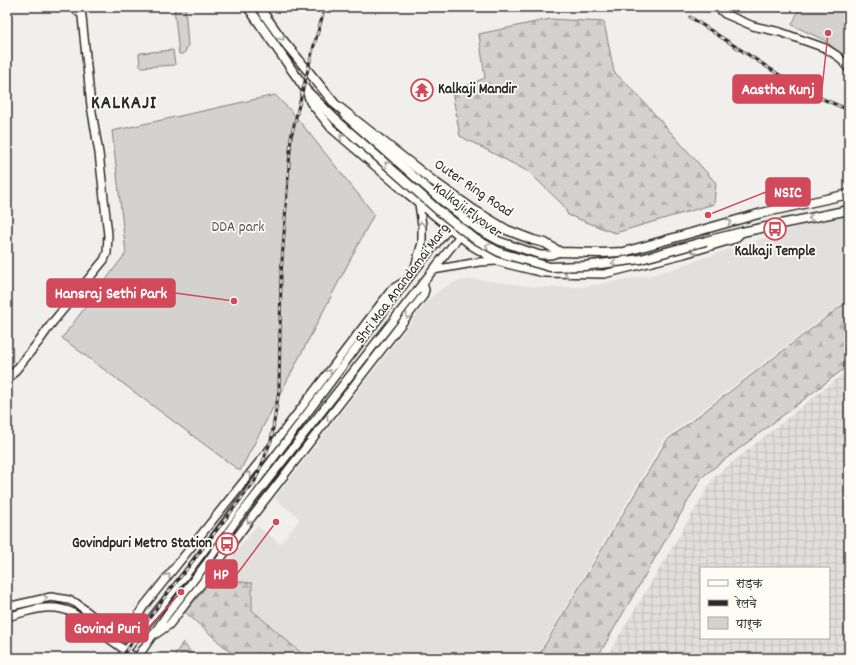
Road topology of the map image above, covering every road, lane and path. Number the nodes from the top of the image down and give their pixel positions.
1 (72, 7) edge
2 (248, 7) edge
3 (259, 7) edge
4 (718, 7) edge
5 (81, 10) edge
6 (849, 69) edge
7 (306, 90) junction
8 (335, 104) junction
9 (408, 170) junction
10 (392, 181) junction
11 (849, 194) edge
12 (419, 204) junction
13 (849, 210) edge
14 (465, 219) junction
15 (448, 228) junction
16 (742, 232) junction
17 (459, 236) junction
18 (513, 246) junction
19 (560, 252) junction
20 (496, 261) junction
21 (507, 264) junction
22 (432, 270) junction
23 (414, 272) junction
24 (408, 279) junction
25 (423, 283) junction
26 (7, 381) edge
27 (7, 607) edge
28 (7, 616) edge
29 (139, 632) junction
30 (153, 636) junction
31 (125, 651) junction
32 (120, 658) edge
33 (137, 658) edge

1 - 5 main road
2 - 7 main road
3 -> 8 main road, Outer Ring Road
4 - 6 main road
5 - 26 main road
10 -> 7 main road
16 -> 7 main road, Kalkaji Flyover, bridge
8 - 9 main road
8 - 19 main road, Outer Ring Road
9 - 10 main road
9 - 14 main road
10 - 12 main road
19 -> 11 main road, Outer Ring Road
12 - 15 main road
23 -> 12 main road
13 -> 16 main road
14 - 15 main road, Shri Maa Anandamai Marg
14 - 17 main road, Shri Maa Anandamai Marg
14 - 18 main road
15 - 17 main road
15 - 23 main road, Shri Maa Anandamai Marg
16 -> 21 main road
17 - 20 main road
17 - 22 main road, Shri Maa Anandamai Marg
18 - 19 main road
18 - 21 main road
20 - 21 main road
20 - 22 main road
22 - 25 main road, Shri Maa Anandamai Marg
23 - 24 main road, Shri Maa Anandamai Marg
24 - 29 main road, Shri Maa Anandamai Marg
29 -> 24 main road
25 - 30 main road, Shri Maa Anandamai Marg
25 -> 30 main road
27 -> 29 main road
28 - 31 main road
29 - 31 main road, Shri Maa Anandamai Marg
30 - 33 main road, Shri Maa Anandamai Marg
31 - 32 main road, Shri Maa Anandamai Marg
31 - 33 main road

